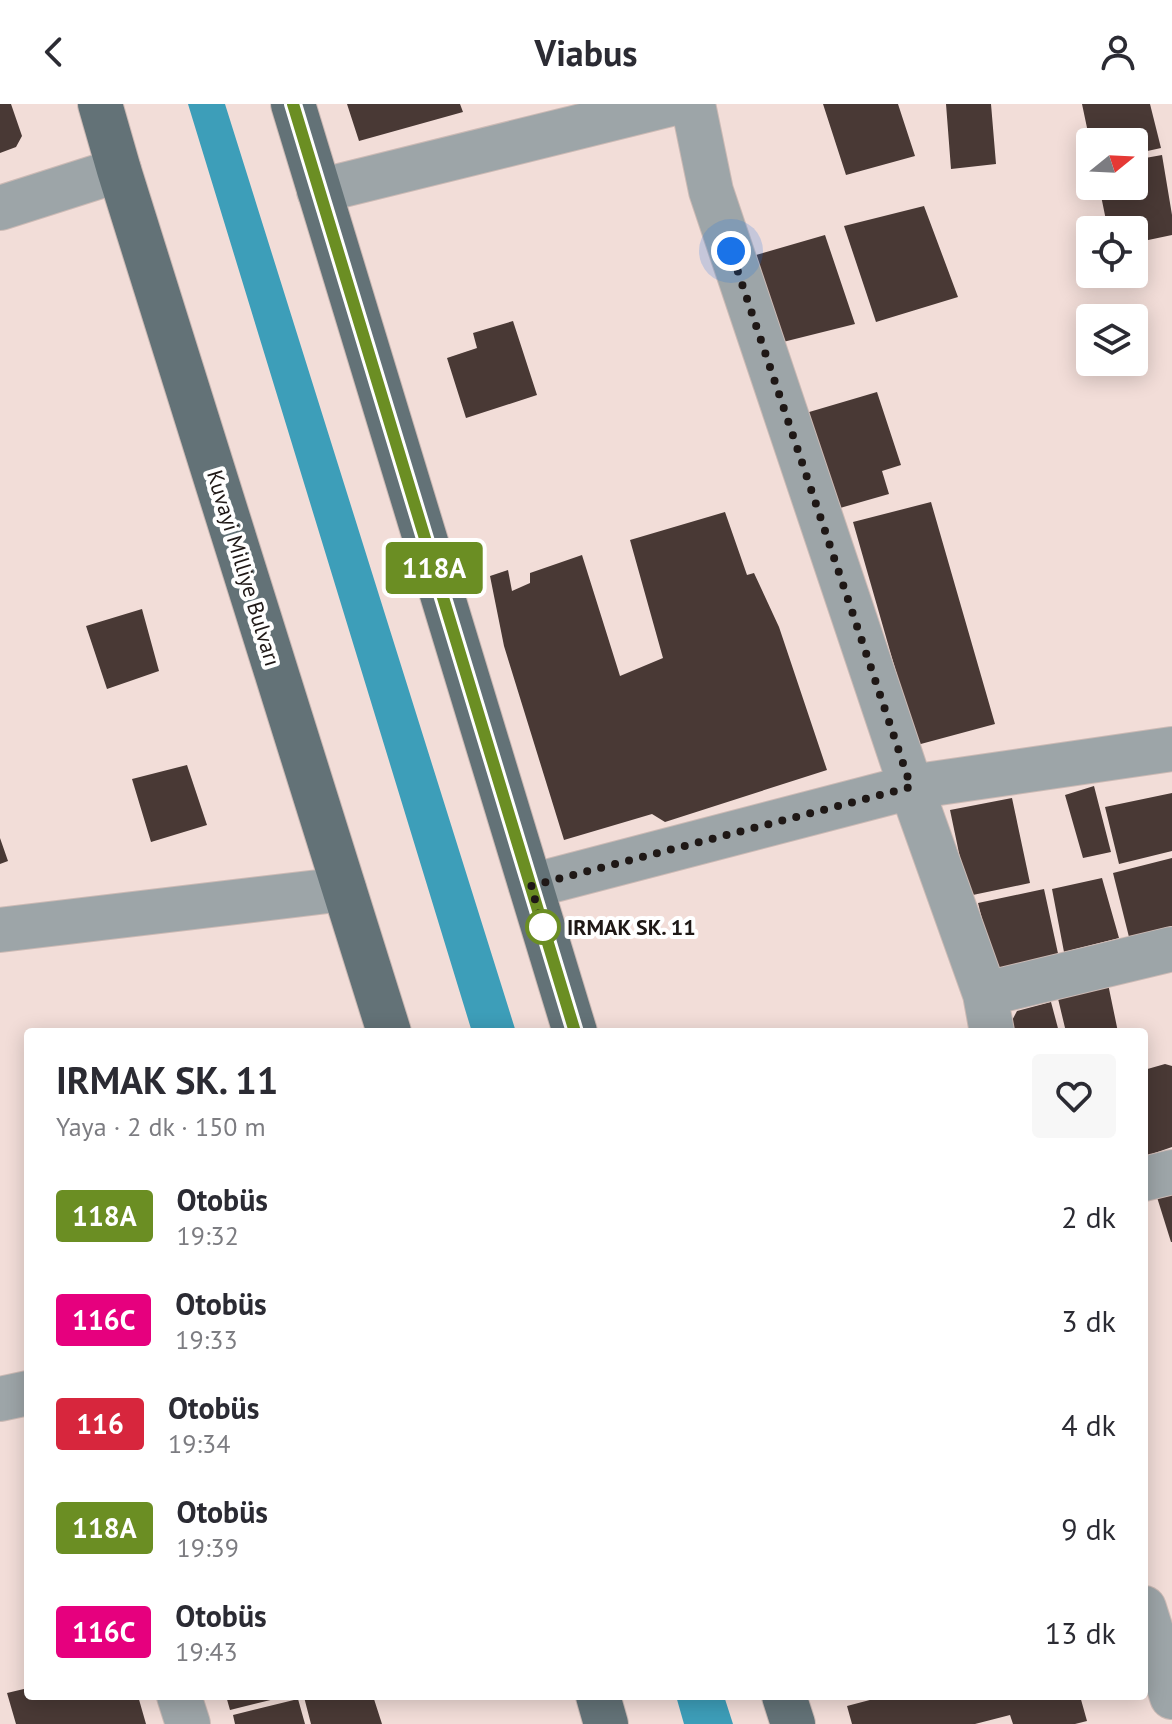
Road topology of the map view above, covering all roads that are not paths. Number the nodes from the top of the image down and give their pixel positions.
1 (100, 104) edge
2 (293, 104) edge
3 (671, 104) edge
4 (693, 104) edge
5 (119, 170) junction
6 (319, 191) junction
7 (0, 208) edge
8 (1172, 749) edge
9 (911, 787) junction
10 (531, 886) junction
11 (344, 889) junction
12 (0, 930) edge
13 (1172, 949) edge
14 (989, 1013) edge
15 (388, 1028) edge
16 (574, 1028) edge
17 (1172, 1172) edge
18 (1148, 1178) edge
19 (24, 1394) edge
20 (0, 1399) edge
21 (1148, 1621) edge
22 (1172, 1697) edge
23 (180, 1700) edge
24 (599, 1700) edge
25 (785, 1700) edge
26 (188, 1724) edge
27 (605, 1724) edge
28 (793, 1724) edge

1 - 5 main road, Kuvayi Milliye Bulvarı
2 - 6 main road
3 - 6 street
4 - 9 street
5 - 7 street
5 - 11 main road, Kuvayi Milliye Bulvarı
6 - 10 main road
8 - 9 street
9 - 10 street
9 - 14 street
10 - 16 main road
11 - 12 street
11 - 15 main road, Kuvayi Milliye Bulvarı
13 - 14 street
17 - 18 street
19 - 20 street
21 - 22 street
23 - 26 street
24 - 27 main road
25 - 28 main road

